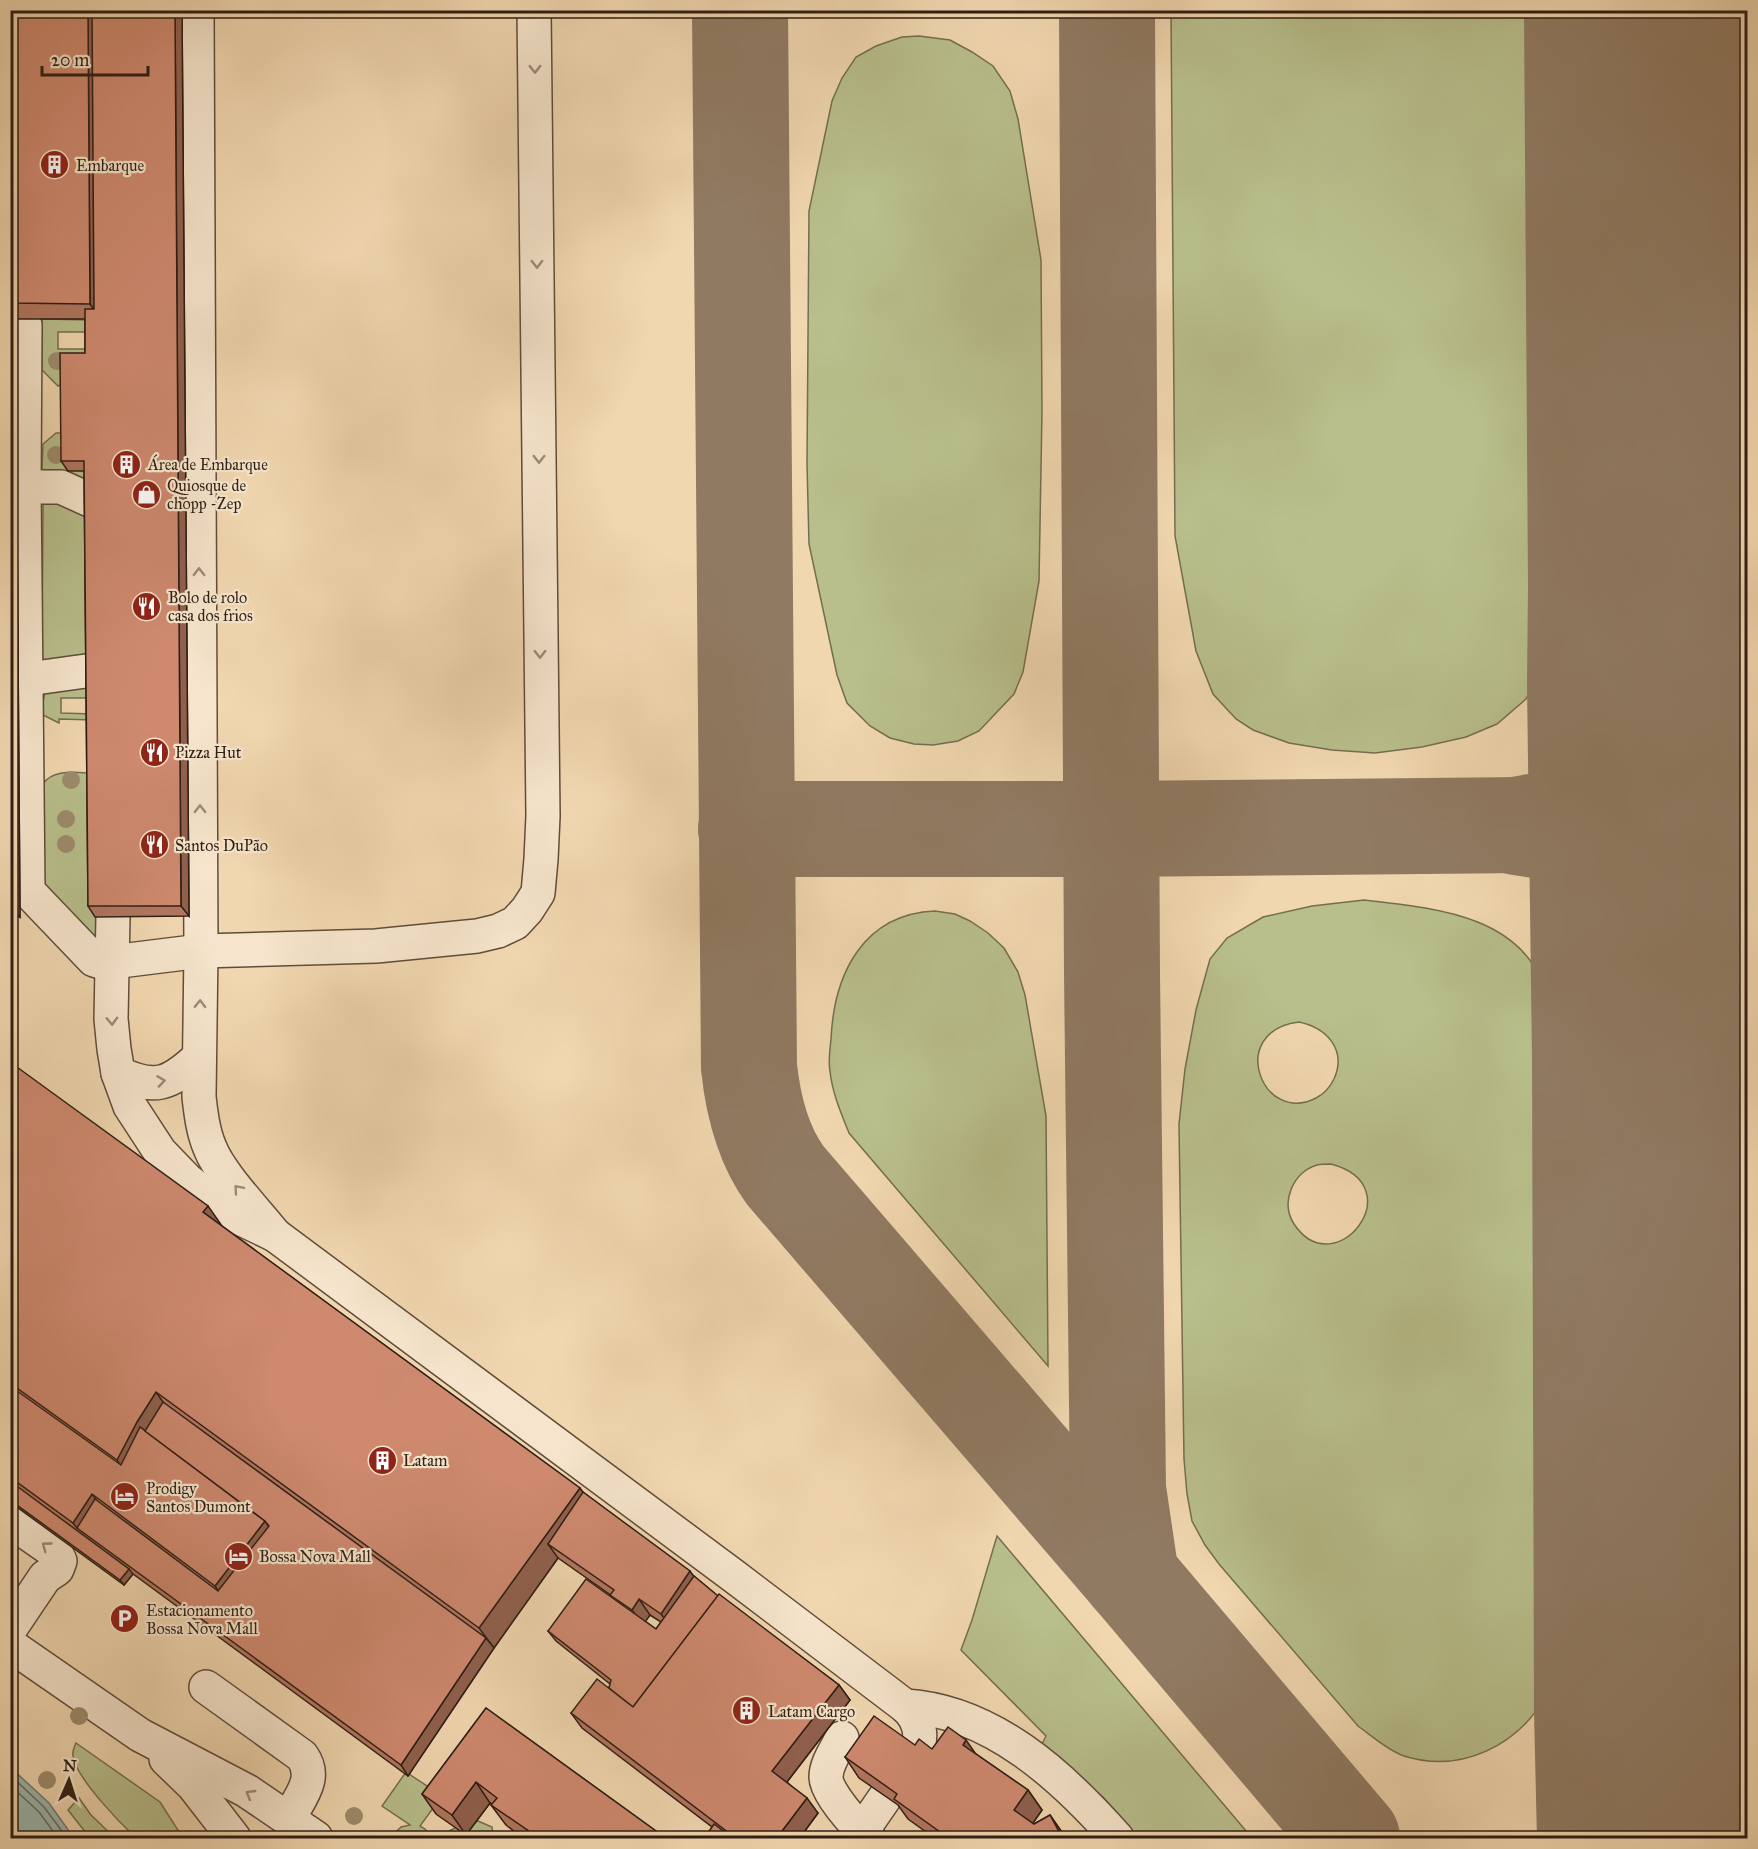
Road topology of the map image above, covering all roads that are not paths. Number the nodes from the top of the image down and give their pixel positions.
1 (197, 10) edge
2 (534, 10) edge
3 (18, 325) edge
4 (21, 487) junction
5 (92, 501) edge
6 (93, 669) edge
7 (23, 682) junction
8 (113, 916) edge
9 (201, 951) junction
10 (112, 963) junction
11 (198, 1058) junction
12 (118, 1073) junction
13 (275, 1234) junction
14 (10, 1521) edge
15 (10, 1629) edge
16 (10, 1646) edge
17 (206, 1687) dead end
18 (905, 1706) junction
19 (141, 1735) junction
20 (842, 1738) dead end
21 (914, 1754) edge
22 (886, 1796) edge
23 (289, 1818) junction
24 (863, 1836) edge
25 (234, 1839) edge
26 (316, 1839) edge
27 (1117, 1839) edge

9 -> 1 street
2 -> 9 street
3 - 4 street
4 - 5 street
4 - 7 street
6 - 7 street
7 - 10 street
8 - 10 street
9 - 10 street
11 -> 9 street
10 -> 12 street
12 -> 11 street
13 -> 11 street
12 - 13 street
13 - 18 street
15 -> 14 street
16 - 19 street
17 - 23 street
18 - 21 street
18 - 27 street
23 -> 19 street
19 - 25 street
20 - 24 street
22 - 24 street
23 - 26 street

